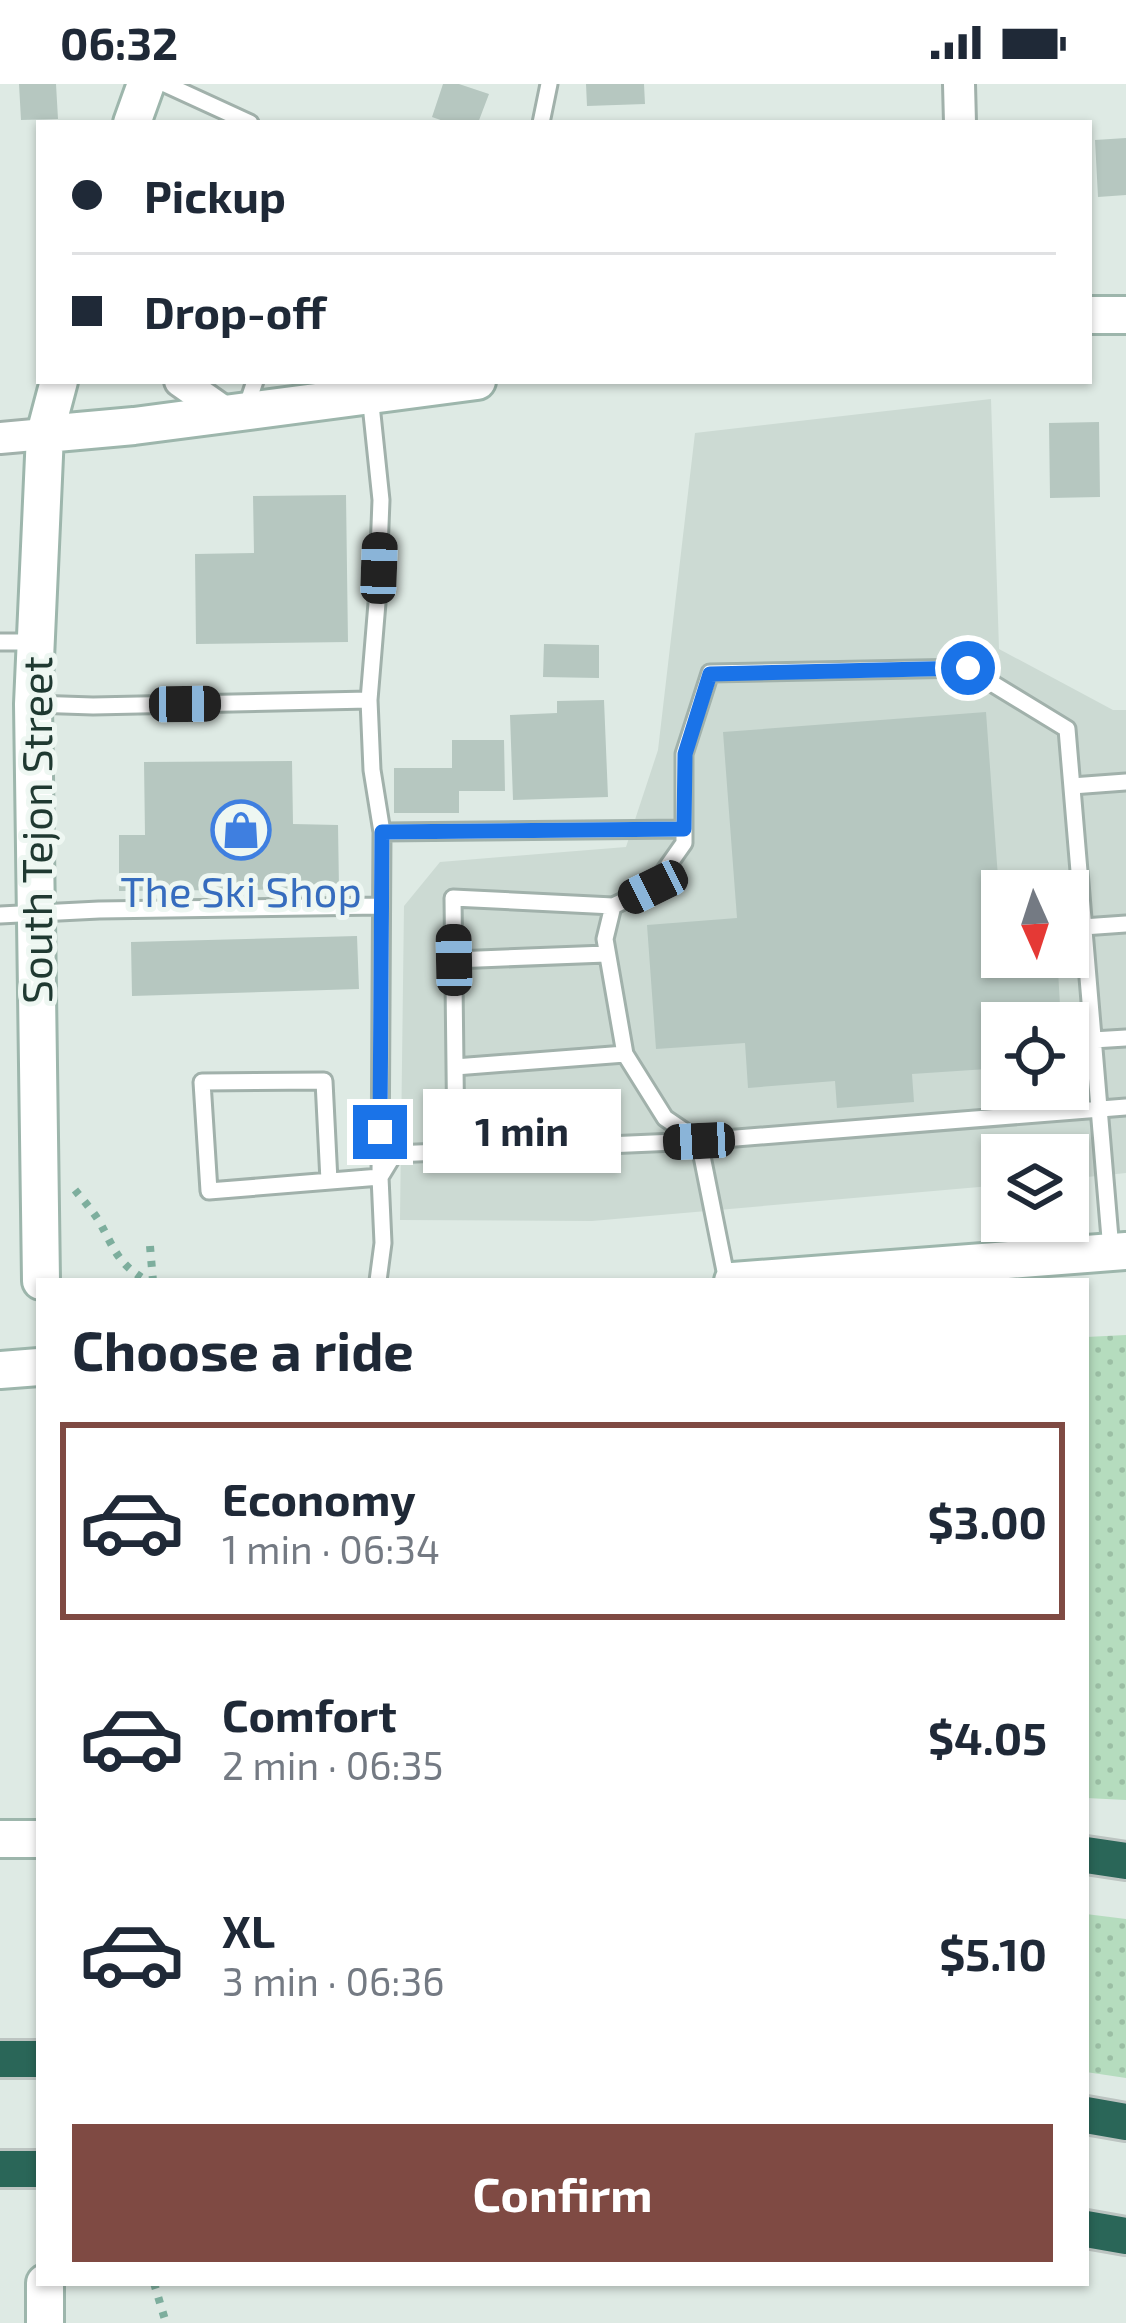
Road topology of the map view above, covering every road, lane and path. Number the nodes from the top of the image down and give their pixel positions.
1 (146, 84) edge
2 (164, 84) edge
3 (549, 84) edge
4 (959, 84) edge
5 (133, 120) edge
6 (243, 120) edge
7 (542, 120) edge
8 (960, 120) edge
9 (1126, 315) edge
10 (1092, 316) edge
11 (58, 384) edge
12 (189, 384) edge
13 (454, 384) edge
14 (370, 395) junction
15 (242, 402) edge
16 (45, 434) junction
17 (0, 438) edge
18 (18, 642) edge
19 (369, 700) junction
20 (33, 704) junction
21 (1126, 782) edge
22 (1072, 786) junction
23 (684, 829) junction
24 (382, 832) junction
25 (1079, 870) edge
26 (381, 906) junction
27 (613, 907) junction
28 (18, 914) edge
29 (1126, 924) edge
30 (1089, 927) edge
31 (606, 954) junction
32 (454, 960) junction
33 (1088, 978) edge
34 (1126, 1038) edge
35 (1093, 1040) junction
36 (625, 1054) junction
37 (455, 1067) junction
38 (1126, 1107) edge
39 (1099, 1109) junction
40 (699, 1141) junction
41 (40, 1143) junction
42 (456, 1150) junction
43 (380, 1177) junction
44 (329, 1181) junction
45 (150, 1246) dead end
46 (1119, 1252) edge
47 (41, 1278) edge
48 (144, 1278) edge
49 (150, 1278) edge
50 (378, 1278) edge
51 (729, 1278) edge
52 (770, 1278) edge
53 (36, 1367) edge
54 (0, 1370) edge
55 (0, 1839) edge
56 (36, 1839) edge
57 (1089, 1855) edge
58 (1126, 1861) edge
59 (0, 2059) edge
60 (36, 2059) edge
61 (1089, 2116) edge
62 (1126, 2122) edge
63 (0, 2169) edge
64 (36, 2169) edge
65 (1089, 2230) edge
66 (1126, 2236) edge
67 (45, 2286) edge
68 (155, 2286) edge
69 (45, 2323) edge
70 (166, 2323) edge

1 - 5 main road
2 - 6 lane
3 - 7 lane
4 - 8 street
9 - 10 main road
11 - 16 main road, South Tejon Street
12 - 15 street
13 - 14 main road
14 - 15 main road
14 - 19 lane
15 - 16 main road
16 - 17 street
16 - 18 main road, South Tejon Street
18 - 20 main road, South Tejon Street
19 - 20 lane
19 - 24 lane
20 - 28 main road, South Tejon Street
21 - 22 lane
22 - 23 lane
22 - 25 lane
23 - 24 lane
23 - 27 lane
24 - 26 lane
26 - 28 lane
26 - 43 lane
27 - 31 lane
27 - 32 lane
28 - 41 main road, South Tejon Street
29 - 30 lane
31 - 32 lane
31 - 36 lane
32 - 37 lane
33 - 35 lane
34 - 35 lane
35 - 39 lane
36 - 37 lane
36 - 40 lane
37 - 42 lane
38 - 39 lane
39 - 40 lane
39 - 46 lane
40 - 42 lane
40 - 51 lane
41 - 47 main road, South Tejon Street
41 - 48 path
42 - 43 lane
43 - 44 lane
43 - 50 lane
44 - 44 lane
45 - 49 path
46 - 52 main road
53 - 54 main road
55 - 56 main road
57 - 58 highway
59 - 60 highway
61 - 62 highway
63 - 64 highway
65 - 66 highway
67 - 69 main road
68 - 70 path

